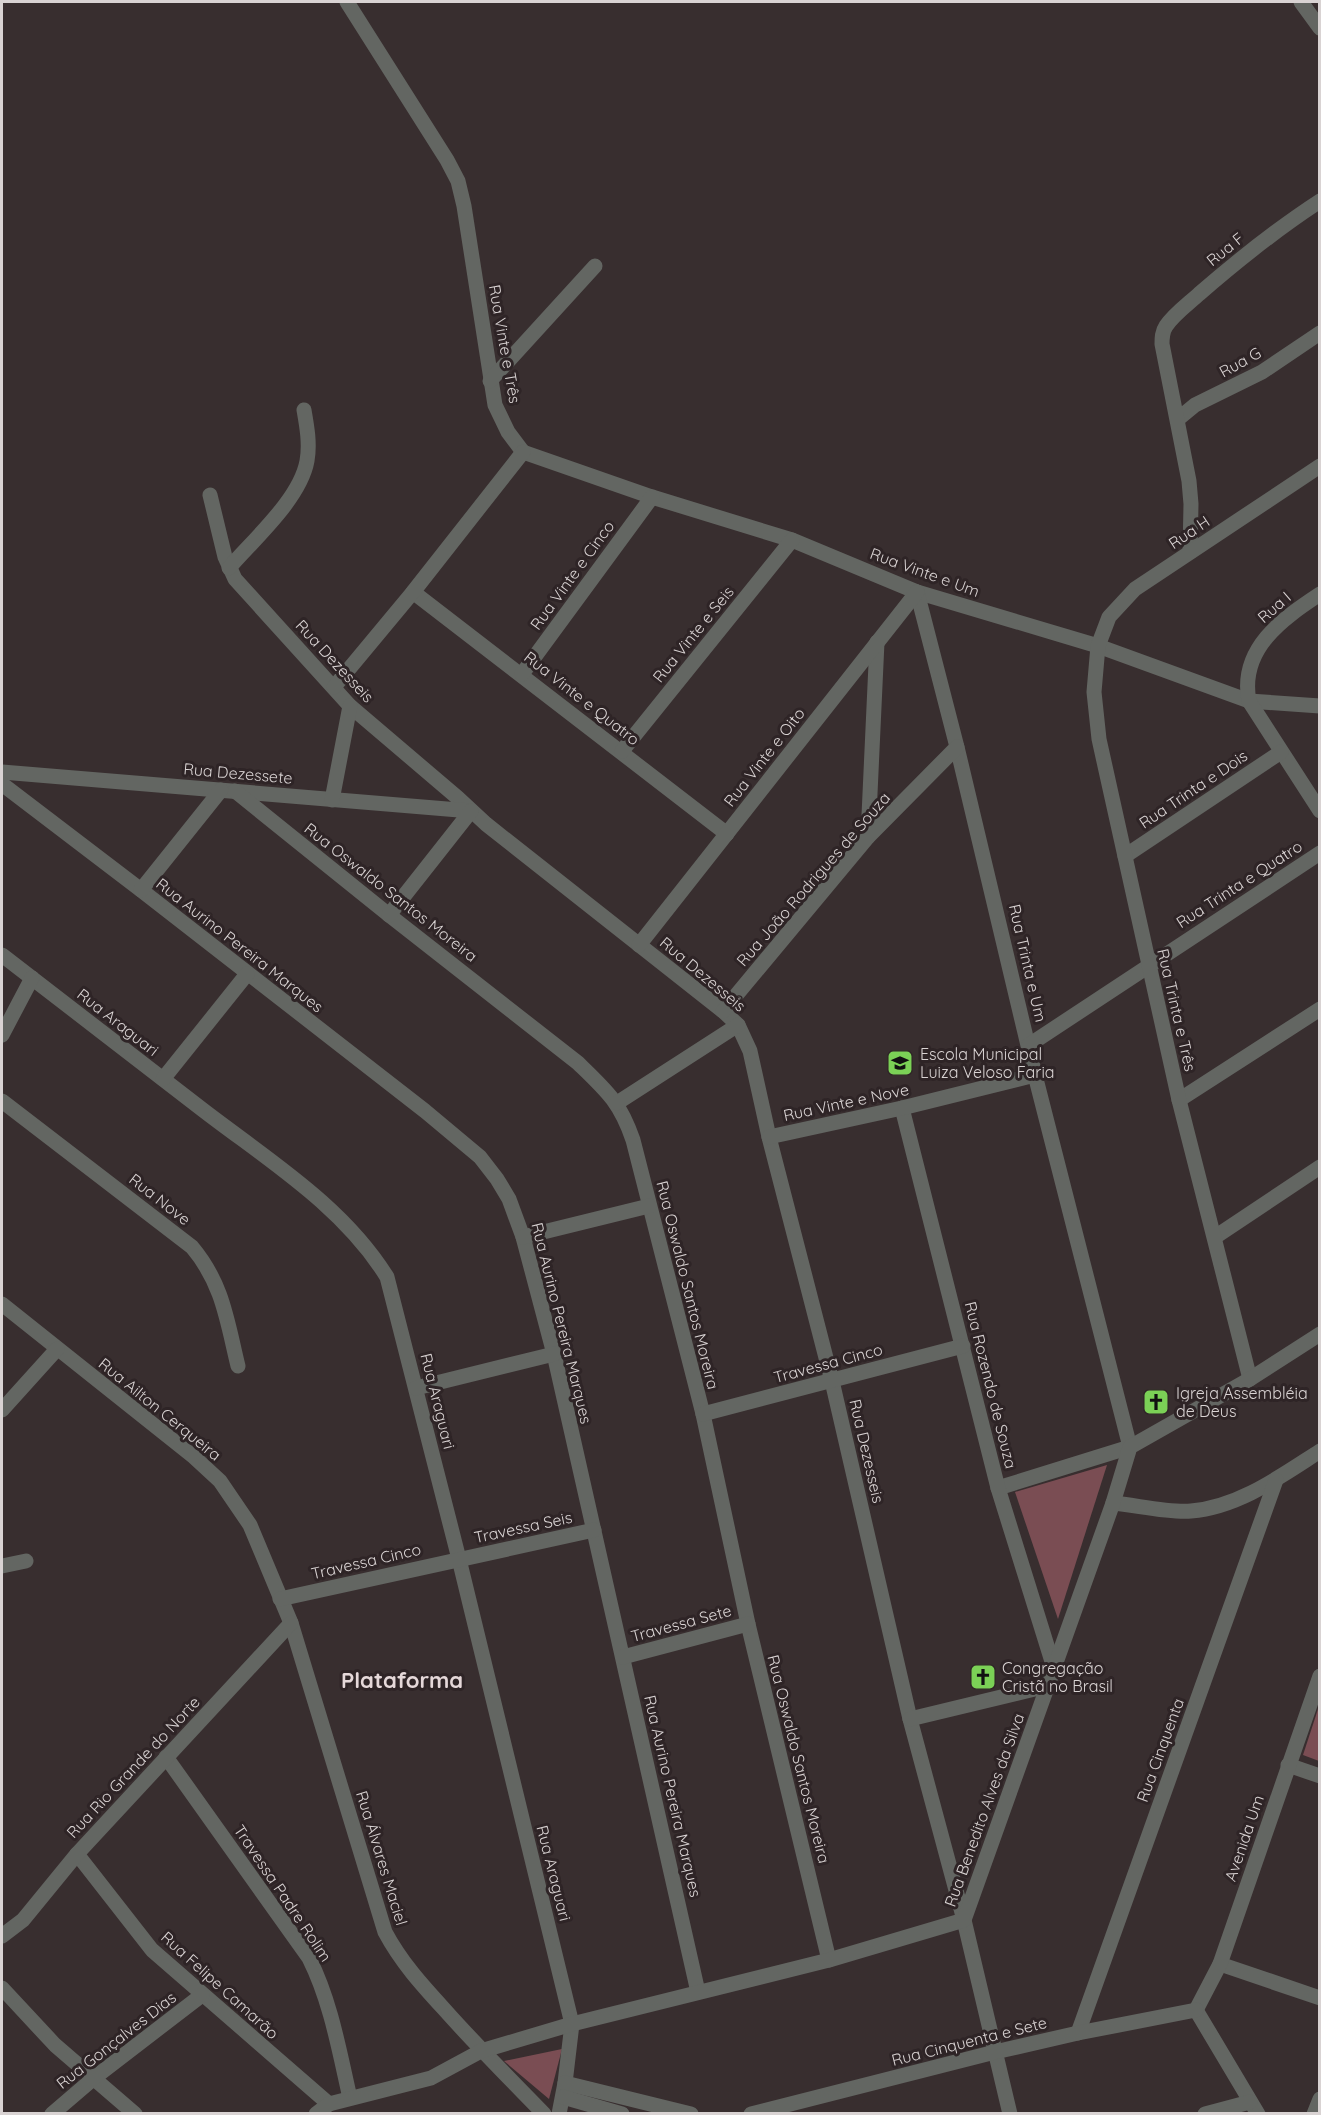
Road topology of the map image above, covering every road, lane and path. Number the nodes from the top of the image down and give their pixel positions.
1 (347, 2) edge
2 (1301, 2) edge
3 (1320, 28) edge
4 (1320, 201) edge
5 (595, 266) dead end
6 (1320, 333) edge
7 (490, 381) junction
8 (304, 410) dead end
9 (1178, 419) junction
10 (523, 452) junction
11 (1320, 466) edge
12 (210, 495) dead end
13 (652, 497) junction
14 (792, 540) junction
15 (1190, 552) junction
16 (229, 568) junction
17 (918, 591) junction
18 (413, 592) junction
19 (1320, 594) edge
20 (877, 642) junction
21 (1098, 645) junction
22 (522, 674) junction
23 (334, 687) junction
24 (1249, 700) junction
25 (350, 706) junction
26 (1320, 706) edge
27 (957, 747) junction
28 (622, 752) junction
29 (1281, 753) junction
30 (2, 772) edge
31 (2, 784) edge
32 (228, 790) junction
33 (332, 800) junction
34 (471, 811) junction
35 (1320, 811) edge
36 (726, 834) junction
37 (868, 837) junction
38 (1320, 853) edge
39 (1125, 856) junction
40 (141, 890) junction
41 (389, 915) junction
42 (639, 945) junction
43 (2, 955) edge
44 (1148, 965) junction
45 (247, 974) junction
46 (32, 978) junction
47 (1320, 1009) edge
48 (723, 1011) junction
49 (738, 1025) junction
50 (2, 1035) edge
51 (1029, 1045) junction
52 (1035, 1075) junction
53 (163, 1079) junction
54 (1179, 1100) junction
55 (2, 1101) edge
56 (617, 1103) junction
57 (902, 1108) junction
58 (769, 1137) junction
59 (1320, 1167) edge
60 (649, 1206) junction
61 (523, 1237) junction
62 (1215, 1237) junction
63 (2, 1304) edge
64 (1320, 1334) edge
65 (963, 1346) junction
66 (57, 1349) junction
67 (554, 1354) junction
68 (238, 1366) dead end
69 (1250, 1379) junction
70 (832, 1381) junction
71 (416, 1388) junction
72 (2, 1410) edge
73 (703, 1414) junction
74 (1130, 1447) junction
75 (1320, 1451) edge
76 (1276, 1480) junction
77 (998, 1488) junction
78 (1113, 1503) junction
79 (594, 1530) junction
80 (459, 1559) junction
81 (26, 1561) dead end
82 (2, 1566) edge
83 (280, 1599) junction
84 (291, 1623) junction
85 (748, 1624) junction
86 (623, 1657) junction
87 (1054, 1668) junction
88 (1320, 1676) edge
89 (1047, 1686) junction
90 (910, 1719) junction
91 (166, 1757) junction
92 (1288, 1766) junction
93 (1320, 1776) edge
94 (77, 1854) junction
95 (964, 1920) junction
96 (2, 1936) edge
97 (829, 1960) junction
98 (1220, 1964) junction
99 (2, 1988) edge
100 (698, 1992) junction
101 (202, 1995) junction
102 (1320, 1998) edge
103 (1196, 2010) junction
104 (572, 2024) junction
105 (1078, 2032) junction
106 (481, 2051) junction
107 (995, 2052) junction
108 (94, 2078) junction
109 (564, 2090) junction
110 (350, 2098) junction
111 (1320, 2099) edge
112 (1254, 2108) edge
113 (322, 2109) edge
114 (52, 2114) edge
115 (135, 2114) edge
116 (544, 2114) edge
117 (559, 2114) edge
118 (622, 2114) edge
119 (691, 2114) edge
120 (751, 2114) edge
121 (1010, 2114) edge
122 (1205, 2114) edge
123 (1314, 2114) edge

1 - 7 street, Rua Vinte e Três
2 - 3 street
4 - 9 street, Rua F
5 - 7 street
6 - 9 street, Rua G
7 - 10 street, Rua Vinte e Três
8 - 16 street
9 - 15 street
10 - 13 street, Rua Vinte e Um
10 - 18 street
11 - 15 street, Rua H
12 - 16 street, Rua Dezesseis
13 - 14 street, Rua Vinte e Um
13 - 22 street, Rua Vinte e Cinco
14 - 17 street, Rua Vinte e Um
14 - 28 street, Rua Vinte e Seis
15 - 21 street, Rua H
16 - 23 street, Rua Dezesseis
17 - 20 street, Rua Vinte e Oito
17 - 21 street, Rua Vinte e Um
17 - 27 street, Rua Trinta e Um
18 - 22 street, Rua Vinte e Quatro
18 - 23 street
19 - 24 street, Rua I
20 - 36 street, Rua Vinte e Oito
20 - 37 street
21 - 24 street, Rua Vinte e Um
21 - 39 street, Rua Trinta e Três
22 - 28 street, Rua Vinte e Quatro
23 - 25 street, Rua Dezesseis
24 - 26 street, Rua Vinte e Um
24 - 29 street
25 - 33 street
25 - 34 street, Rua Dezesseis
27 - 37 street, Rua João Rodrigues de Souza
27 - 51 street, Rua Trinta e Um
28 - 36 street, Rua Vinte e Quatro
29 - 35 street
29 - 39 street, Rua Trinta e Dois
30 - 32 street, Rua Dezessete
31 - 40 street, Rua Aurino Pereira Marques
32 - 33 street, Rua Dezessete
32 - 40 street
32 - 41 street, Rua Oswaldo Santos Moreira
33 - 34 street, Rua Dezessete
34 - 41 street
34 - 42 street, Rua Dezesseis
36 - 42 street, Rua Vinte e Oito
37 - 48 street, Rua João Rodrigues de Souza
38 - 44 street, Rua Trinta e Quatro
39 - 44 street, Rua Trinta e Três
40 - 45 street, Rua Aurino Pereira Marques
41 - 56 street, Rua Oswaldo Santos Moreira
42 - 48 street, Rua Dezesseis
43 - 46 street, Rua Araguari
44 - 51 street, Rua Trinta e Quatro
44 - 54 street, Rua Trinta e Três
45 - 53 street
45 - 61 street, Rua Aurino Pereira Marques
46 - 50 street
46 - 53 street, Rua Araguari
47 - 54 street
48 - 49 street, Rua Dezesseis
49 - 56 street
49 - 58 street, Rua Dezesseis
51 - 52 street, Rua Trinta e Um
52 - 57 street, Rua Vinte e Nove
52 - 74 street, Rua Trinta e Um
53 - 71 street, Rua Araguari
54 - 62 street, Rua Trinta e Três
55 - 68 street, Rua Nove
56 - 60 street, Rua Oswaldo Santos Moreira
57 - 58 street, Rua Vinte e Nove
57 - 65 street, Rua Rozendo de Souza
58 - 70 street, Rua Dezesseis
59 - 62 street
60 - 61 street
60 - 73 street, Rua Oswaldo Santos Moreira
61 - 67 street, Rua Aurino Pereira Marques
62 - 69 street, Rua Trinta e Três
63 - 66 street, Rua Ailton Cerqueira
64 - 69 street
65 - 70 street, Travessa Cinco
65 - 77 street, Rua Rozendo de Souza
66 - 72 street
66 - 83 street, Rua Ailton Cerqueira
67 - 71 street
67 - 79 street, Rua Aurino Pereira Marques
69 - 74 street
70 - 73 street, Travessa Cinco
70 - 90 street, Rua Dezesseis
71 - 80 street, Rua Araguari
73 - 85 street, Rua Oswaldo Santos Moreira
74 - 77 street
74 - 78 street, Rua Benedito Alves da Silva
75 - 76 street
76 - 78 street
76 - 105 street, Rua Cinquenta
77 - 87 street, Rua Rozendo de Souza
78 - 87 street, Rua Benedito Alves da Silva
79 - 80 street, Travessa Seis
79 - 86 street, Rua Aurino Pereira Marques
80 - 83 street, Travessa Cinco
80 - 104 street, Rua Araguari
81 - 82 street
83 - 84 street, Rua Álvares Maciel
84 - 91 street, Rua Rio Grande do Norte
84 - 106 street, Rua Álvares Maciel
85 - 86 street, Travessa Sete
85 - 97 street, Rua Oswaldo Santos Moreira
86 - 100 street, Rua Aurino Pereira Marques
87 - 89 street, Rua Benedito Alves da Silva
88 - 92 street, Avenida Um
89 - 90 street
89 - 95 street, Rua Benedito Alves da Silva
90 - 95 street, Rua Dezesseis
91 - 94 street, Rua Rio Grande do Norte
91 - 110 street, Travessa Padre Rolim
92 - 93 street
92 - 98 street, Avenida Um
94 - 96 street, Rua Rio Grande do Norte
94 - 101 street, Rua Felipe Camarão
95 - 97 street, Rua Benedito Alves da Silva
95 - 107 street, Rua Dezesseis
97 - 100 street, Rua Benedito Alves da Silva
98 - 102 street
98 - 103 street, Avenida Um
99 - 108 street
100 - 104 street, Rua Benedito Alves da Silva
101 - 108 street, Rua Gonçalves Dias
101 - 113 street, Rua Felipe Camarão
103 - 105 street, Rua Cinquenta e Sete
103 - 112 street
104 - 106 street, Rua Benedito Alves da Silva
104 - 109 street
105 - 107 street, Rua Cinquenta e Sete
106 - 110 street, Rua Benedito Alves da Silva
106 - 116 street, Rua Álvares Maciel
107 - 120 street, Rua Cinquenta e Sete
107 - 121 street, Rua Dezesseis
108 - 114 street, Rua Gonçalves Dias
108 - 115 street
109 - 117 street
109 - 118 street
109 - 119 street
110 - 113 street, Rua Benedito Alves da Silva
111 - 123 street
112 - 122 street

